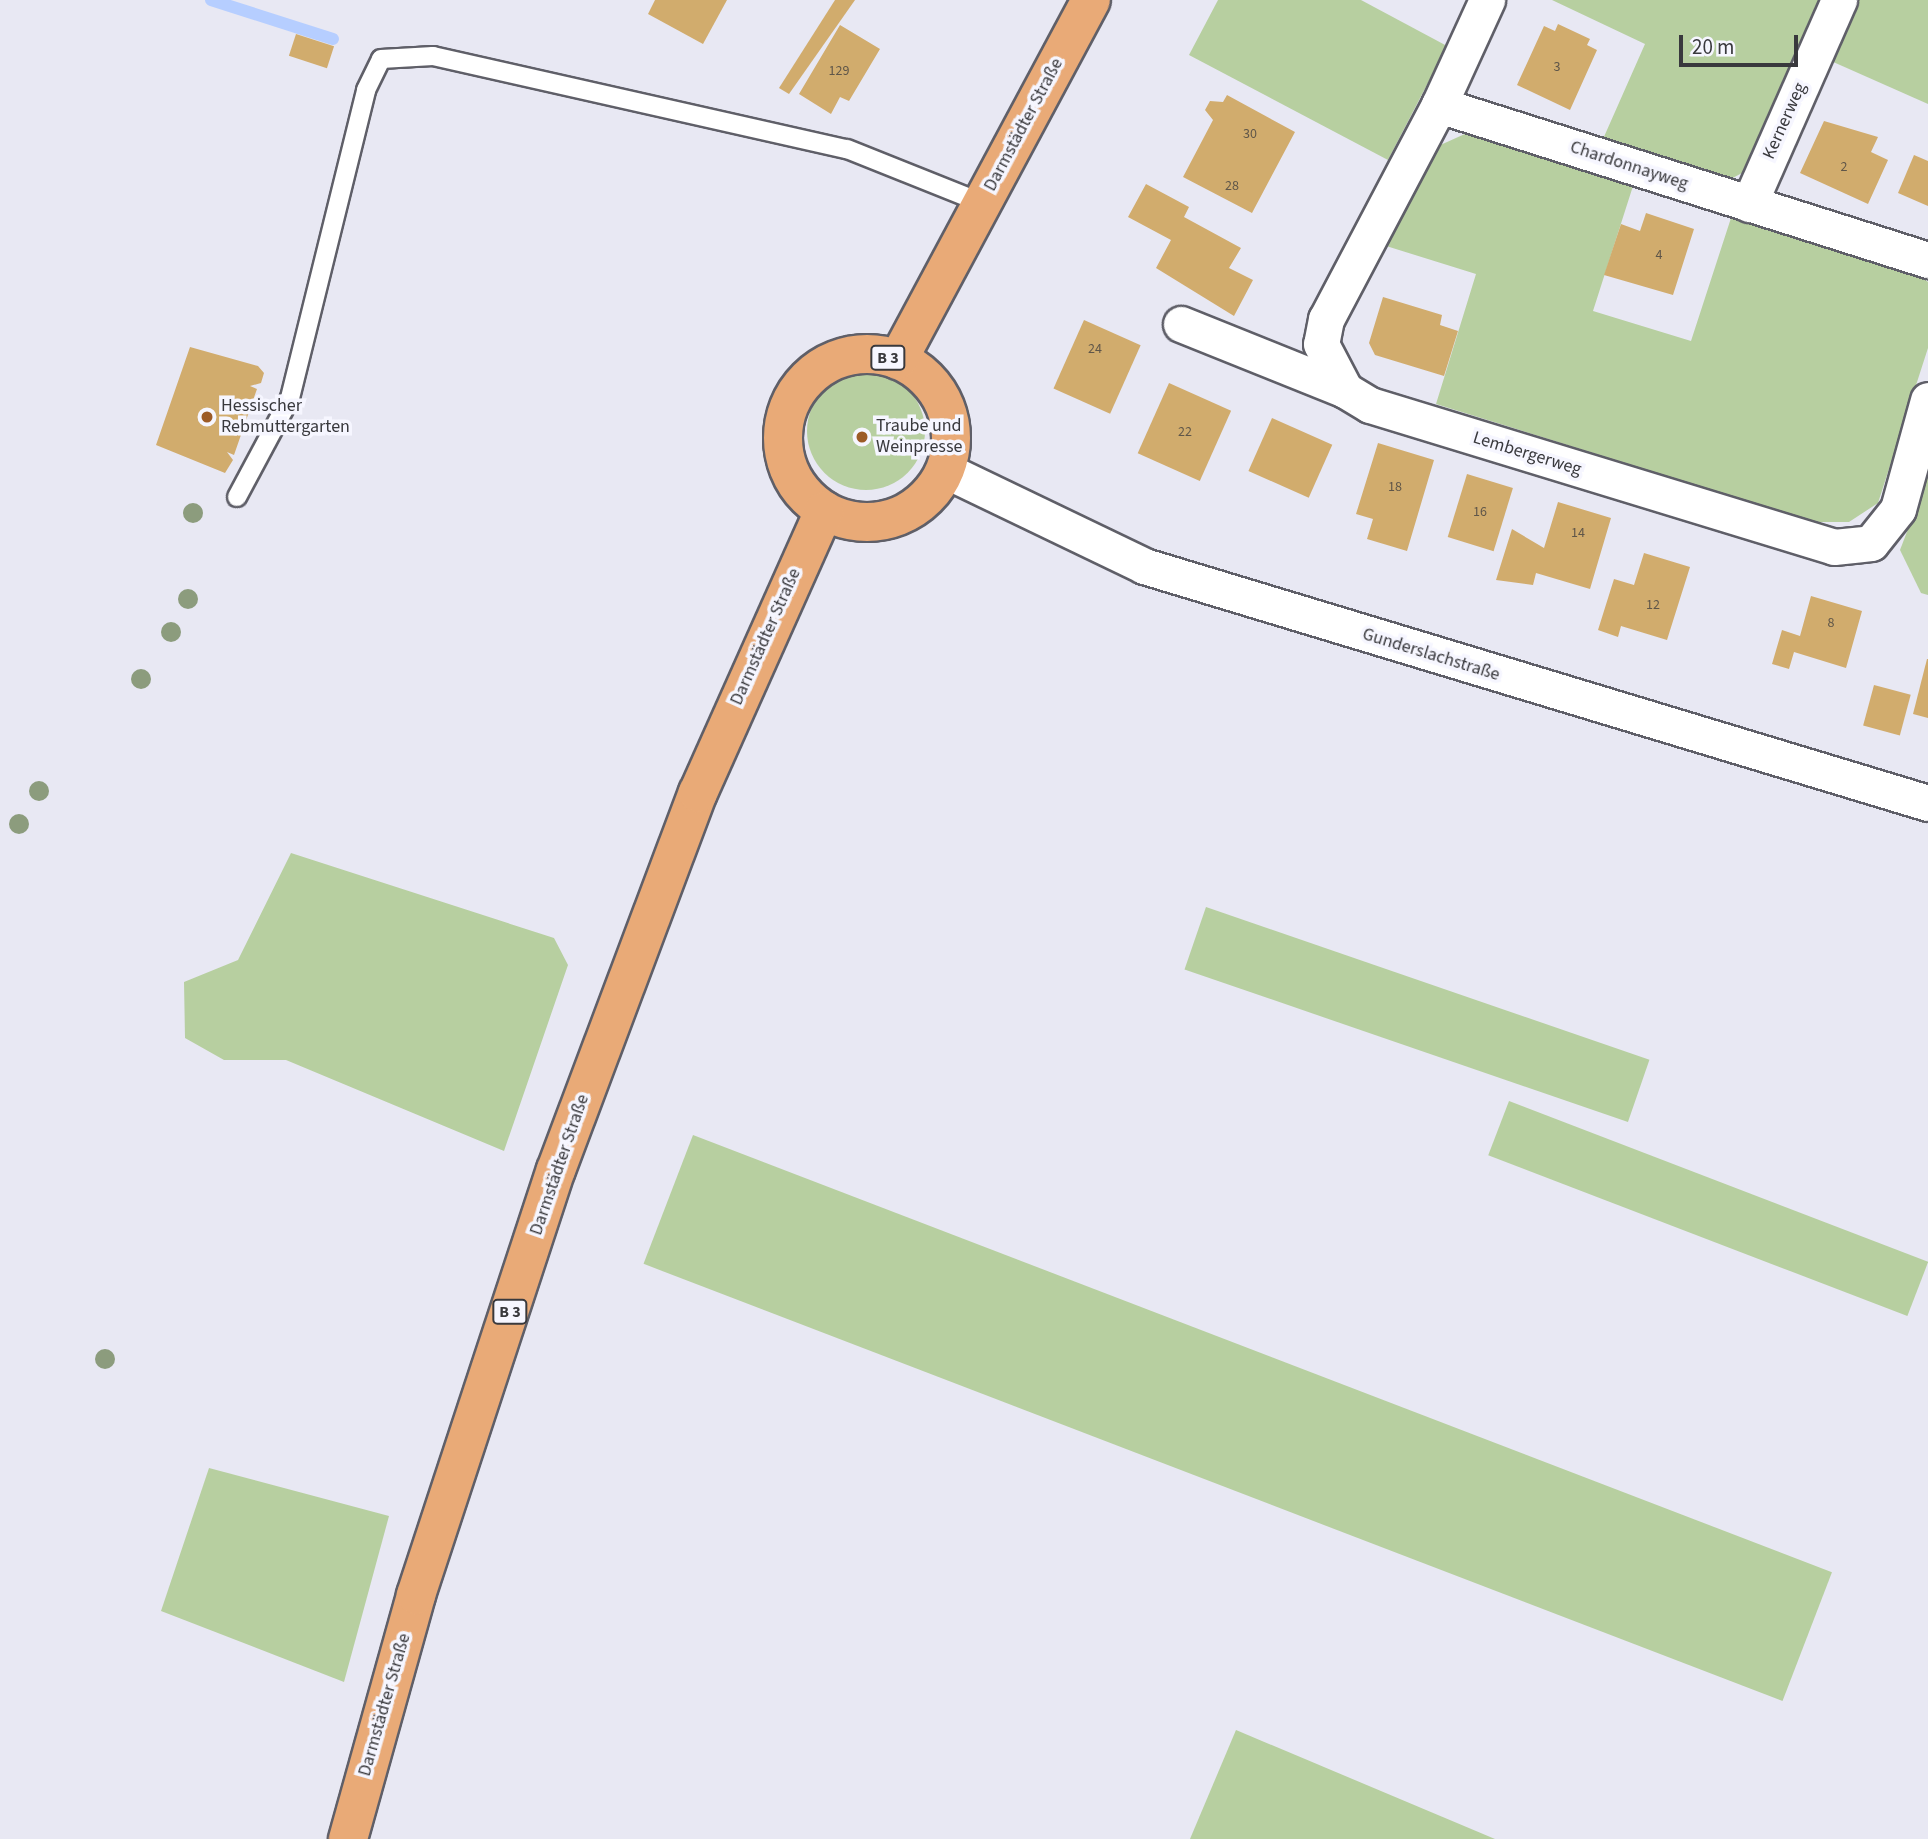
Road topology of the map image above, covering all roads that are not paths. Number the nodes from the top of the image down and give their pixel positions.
1 (1091, 0) edge
2 (1487, 0) edge
3 (1839, 0) edge
4 (1440, 105) junction
5 (982, 203) junction
6 (1749, 204) junction
7 (1928, 260) edge
8 (1181, 324) dead end
9 (898, 360) junction
10 (1345, 390) junction
11 (1928, 400) edge
12 (947, 471) junction
13 (237, 497) dead end
14 (824, 511) junction
15 (1928, 803) edge
16 (348, 1839) edge

1 - 5 main road, Darmstädter Straße / B 3
2 - 4 street
3 - 6 street, Kernerweg
4 - 6 street, Chardonnayweg
4 - 10 street
5 - 9 main road, Darmstädter Straße / B 3
5 - 13 lane
6 - 7 street, Chardonnayweg
8 - 10 street, Lembergerweg
9 - 12 main road, B 3
9 - 14 main road, B 3
10 - 11 street, Lembergerweg
12 - 14 main road, B 3
12 - 15 street, Gunderslachstraße
14 - 16 main road, Darmstädter Straße / B 3

